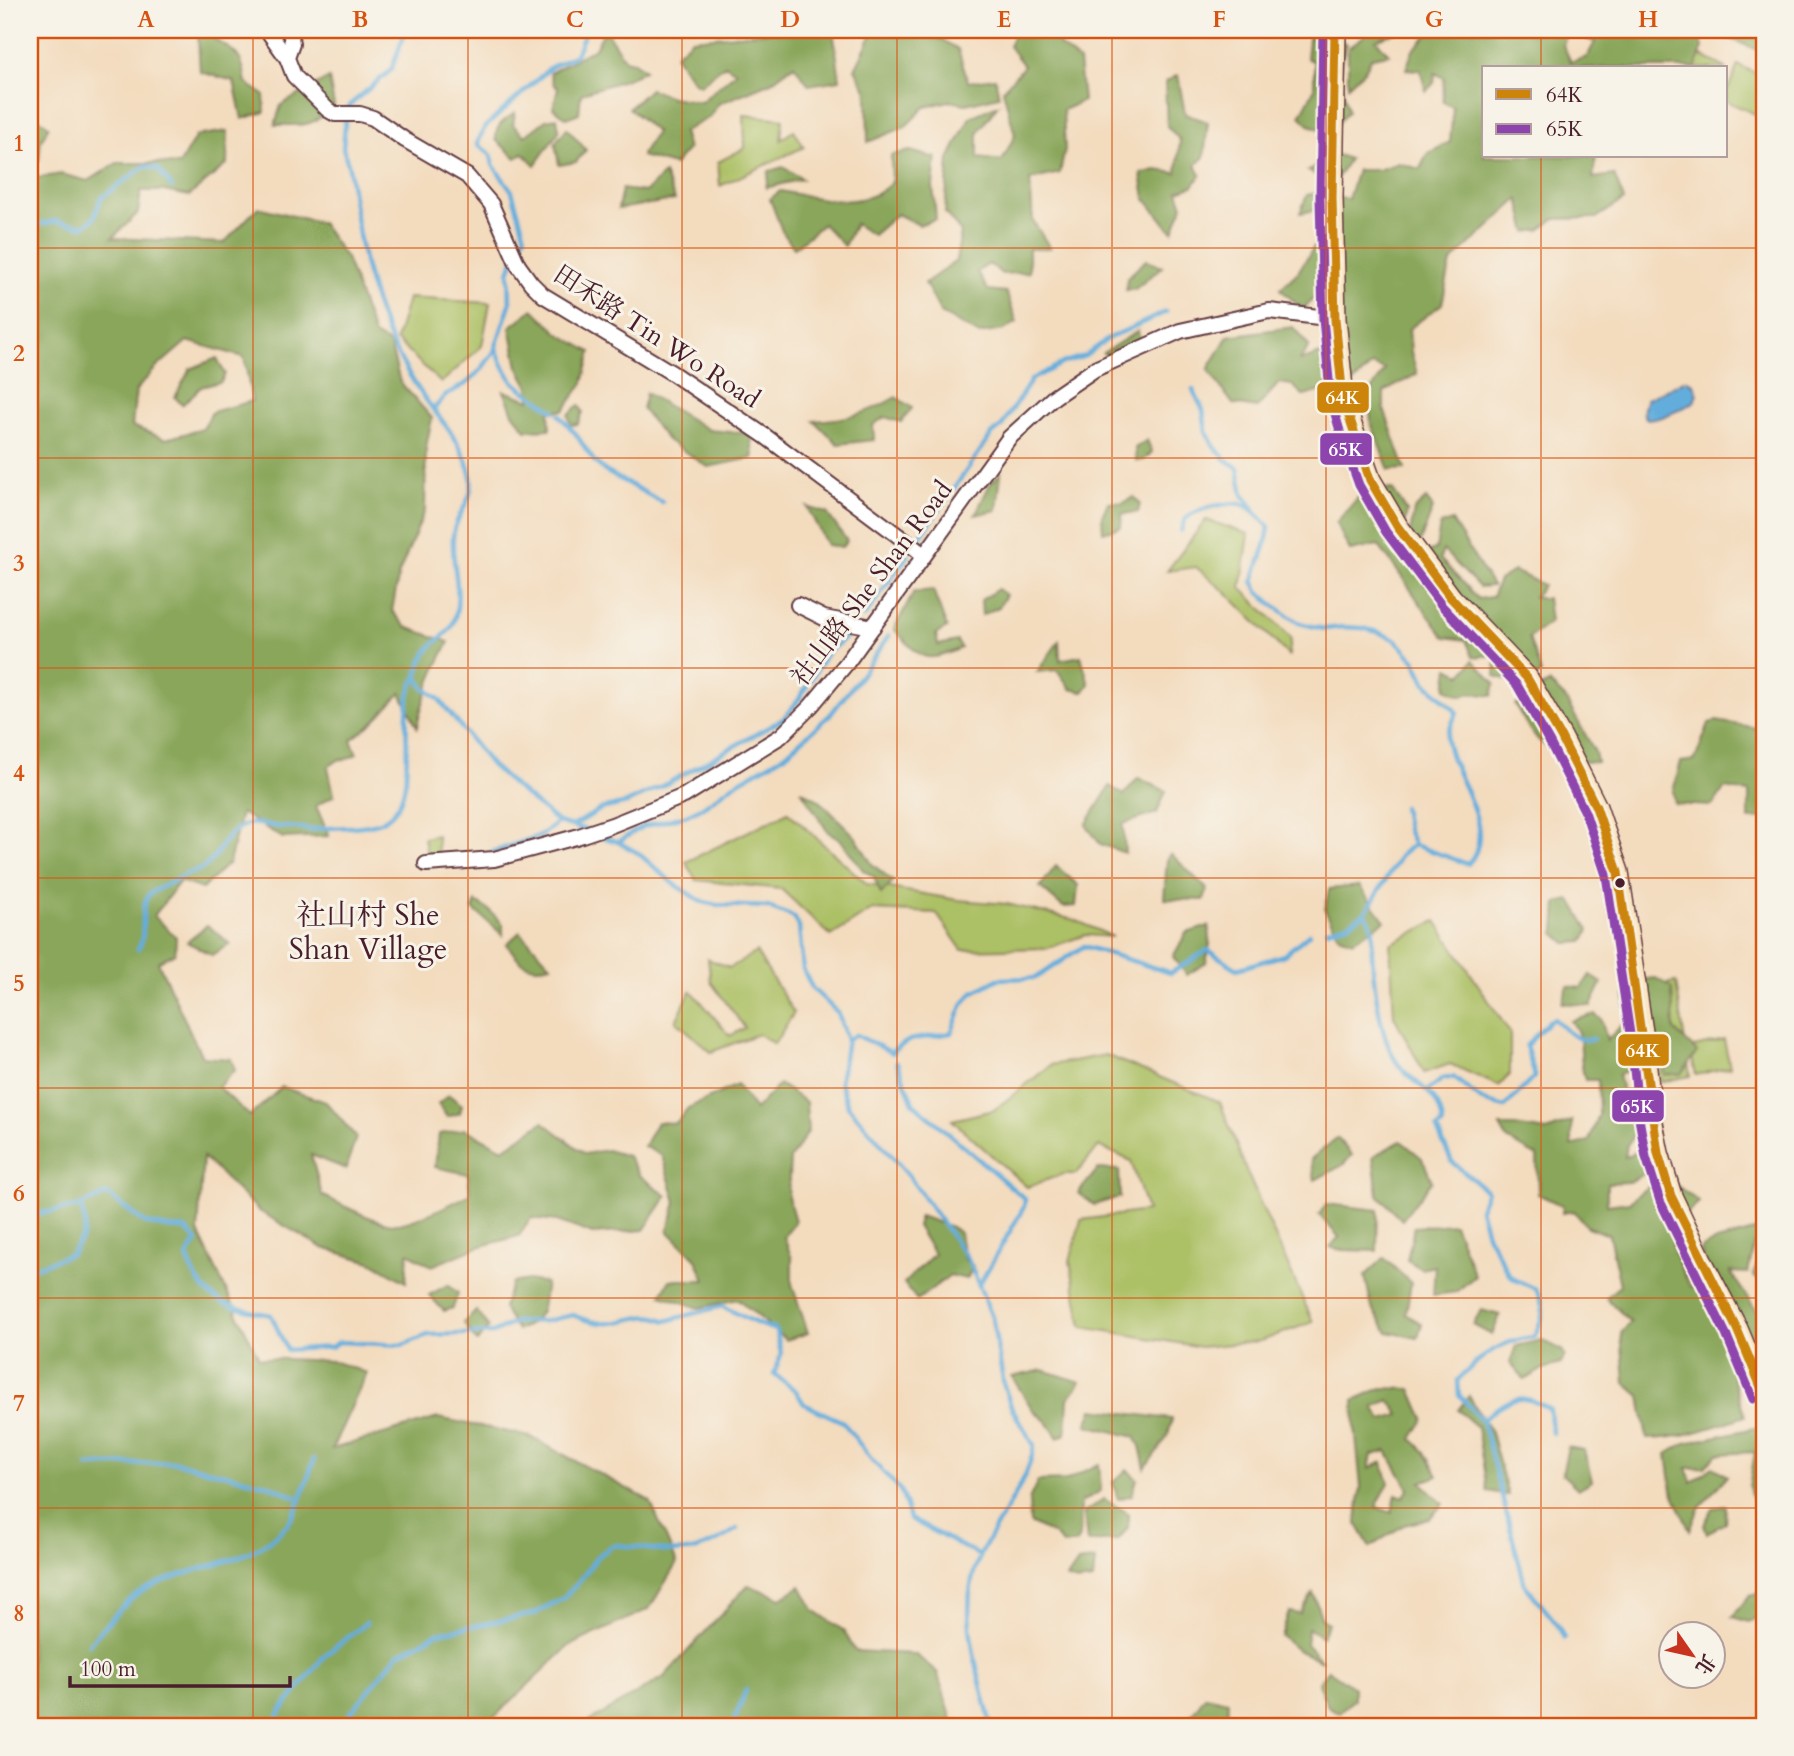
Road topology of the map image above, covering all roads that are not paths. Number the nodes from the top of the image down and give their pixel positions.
1 (267, 30) edge
2 (290, 30) edge
3 (1335, 30) edge
4 (286, 58) junction
5 (1335, 319) junction
6 (924, 555) junction
7 (798, 605) dead end
8 (873, 627) junction
9 (426, 864) dead end
10 (1764, 1394) edge

1 - 4 street
2 - 4 street
3 - 5 main road
4 - 6 street, 田禾路 Tin Wo Road
5 - 6 street, 社山路 She Shan Road
5 - 10 main road
6 - 8 street, 社山路 She Shan Road
7 - 8 street
8 - 9 street, 社山路 She Shan Road

